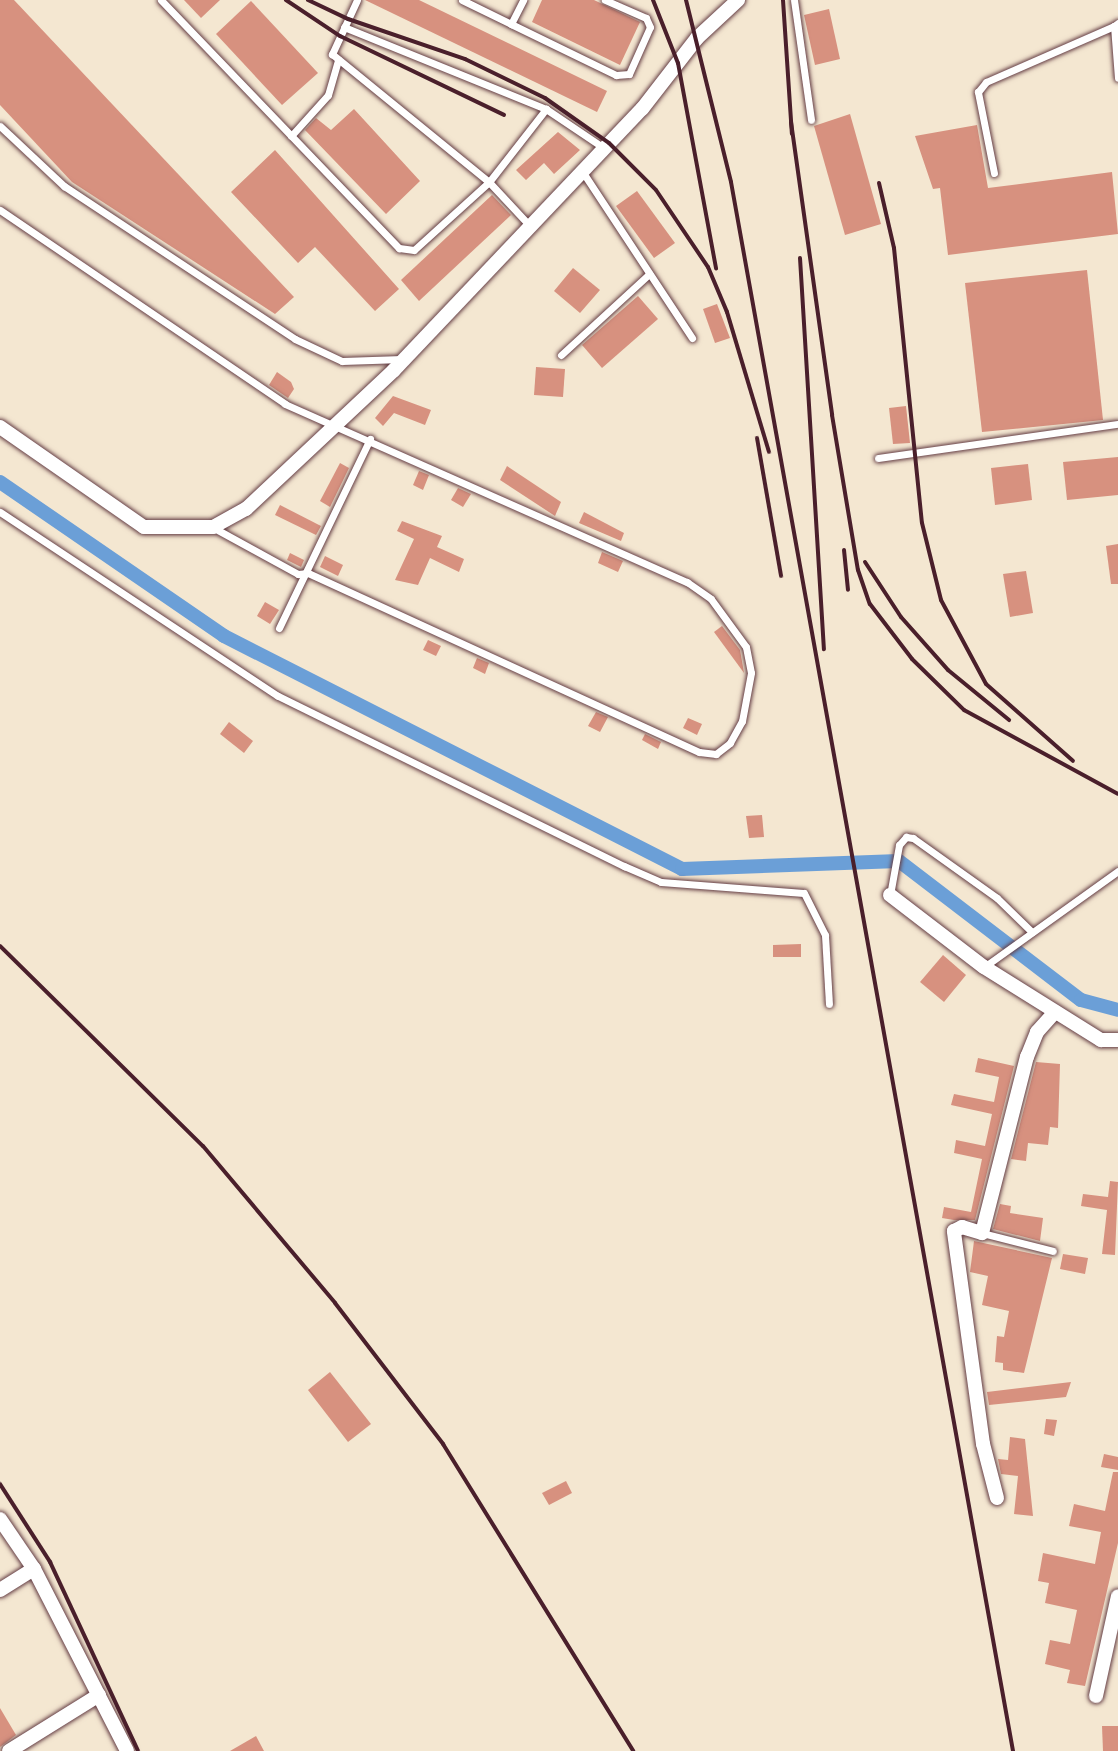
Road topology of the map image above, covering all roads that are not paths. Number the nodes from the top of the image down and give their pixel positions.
1 (161, 0) edge
2 (357, 0) edge
3 (462, 0) edge
4 (523, 0) edge
5 (605, 0) edge
6 (738, 0) edge
7 (794, 0) edge
8 (511, 24) junction
9 (1116, 25) edge
10 (344, 27) junction
11 (338, 59) junction
12 (1118, 78) edge
13 (546, 109) junction
14 (811, 120) dead end
15 (0, 126) edge
16 (291, 136) junction
17 (604, 148) junction
18 (582, 171) junction
19 (994, 173) dead end
20 (489, 182) junction
21 (0, 210) edge
22 (530, 226) junction
23 (649, 274) junction
24 (692, 338) dead end
25 (561, 355) dead end
26 (404, 359) junction
27 (1118, 424) edge
28 (0, 427) edge
29 (332, 428) junction
30 (370, 439) junction
31 (878, 458) dead end
32 (0, 512) edge
33 (213, 527) junction
34 (308, 573) junction
35 (279, 628) dead end
36 (1118, 871) edge
37 (890, 894) joint
38 (1032, 932) junction
39 (985, 967) junction
40 (829, 1004) dead end
41 (1055, 1012) junction
42 (1118, 1040) edge
43 (982, 1233) junction
44 (1053, 1251) dead end
45 (997, 1498) dead end
46 (0, 1519) edge
47 (34, 1569) junction
48 (0, 1590) edge
49 (1118, 1596) edge
50 (99, 1695) junction
51 (1096, 1696) dead end
52 (9, 1751) edge
53 (127, 1751) edge

1 - 16 lane
2 - 10 lane
3 - 8 lane
4 - 8 lane
5 - 8 lane
6 - 17 street
7 - 14 lane
9 - 12 lane
9 - 19 lane
10 - 11 lane
10 - 13 lane
11 - 16 lane
11 - 20 lane
13 - 17 lane
13 - 20 lane
15 - 26 lane
16 - 20 lane
17 - 18 street
18 - 22 street
18 - 23 lane
20 - 22 lane
21 - 29 lane
22 - 26 street
23 - 24 lane
23 - 25 lane
26 - 29 street
27 - 31 lane
28 - 33 street
29 - 30 lane
29 - 33 street
30 - 34 lane
30 - 34 lane
32 - 40 lane
33 - 34 lane
34 - 35 lane
36 - 38 lane
37 - 38 lane
37 - 39 street
38 - 39 lane
39 - 41 street
41 - 42 street
41 - 43 street
43 - 44 lane
43 - 45 street
46 - 47 street
47 - 48 street
47 - 50 street
49 - 51 street
50 - 52 street
50 - 53 street

